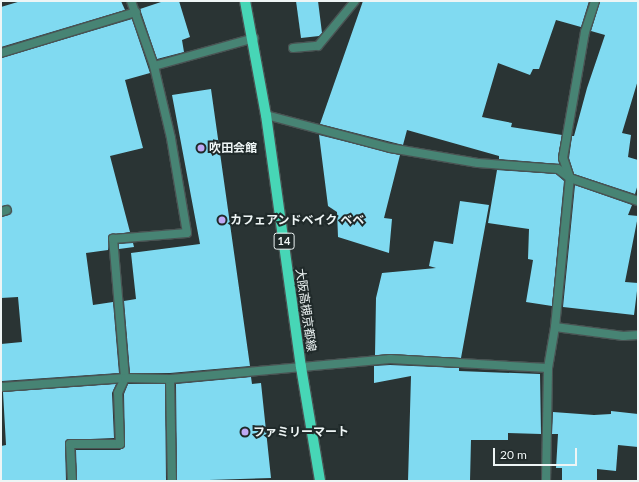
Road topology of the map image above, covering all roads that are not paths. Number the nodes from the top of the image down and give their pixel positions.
1 (131, 1) edge
2 (245, 1) edge
3 (355, 1) edge
4 (595, 1) edge
5 (136, 12) junction
6 (254, 38) junction
7 (293, 48) dead end
8 (1, 53) edge
9 (154, 66) junction
10 (266, 115) junction
11 (570, 178) junction
12 (638, 201) edge
13 (555, 327) junction
14 (638, 335) edge
15 (301, 367) junction
16 (548, 368) junction
17 (125, 378) junction
18 (170, 379) junction
19 (1, 387) edge
20 (72, 481) edge
21 (172, 481) edge
22 (320, 481) edge
23 (546, 481) edge

1 - 5 street
2 - 6 main road, 大阪高槻京都線 / 14
3 - 7 street
4 - 11 street
5 - 8 street
5 - 9 street
6 - 9 street
6 - 10 main road, 大阪高槻京都線 / 14
9 - 17 street
10 - 11 street
10 - 15 main road, 大阪高槻京都線 / 14
11 - 12 street
11 - 13 street
13 - 14 street
13 - 16 street
15 - 16 street
15 - 18 street
15 - 22 main road, 大阪高槻京都線 / 14
16 - 23 street
17 - 18 street
17 - 19 street
17 - 20 street
18 - 21 street

